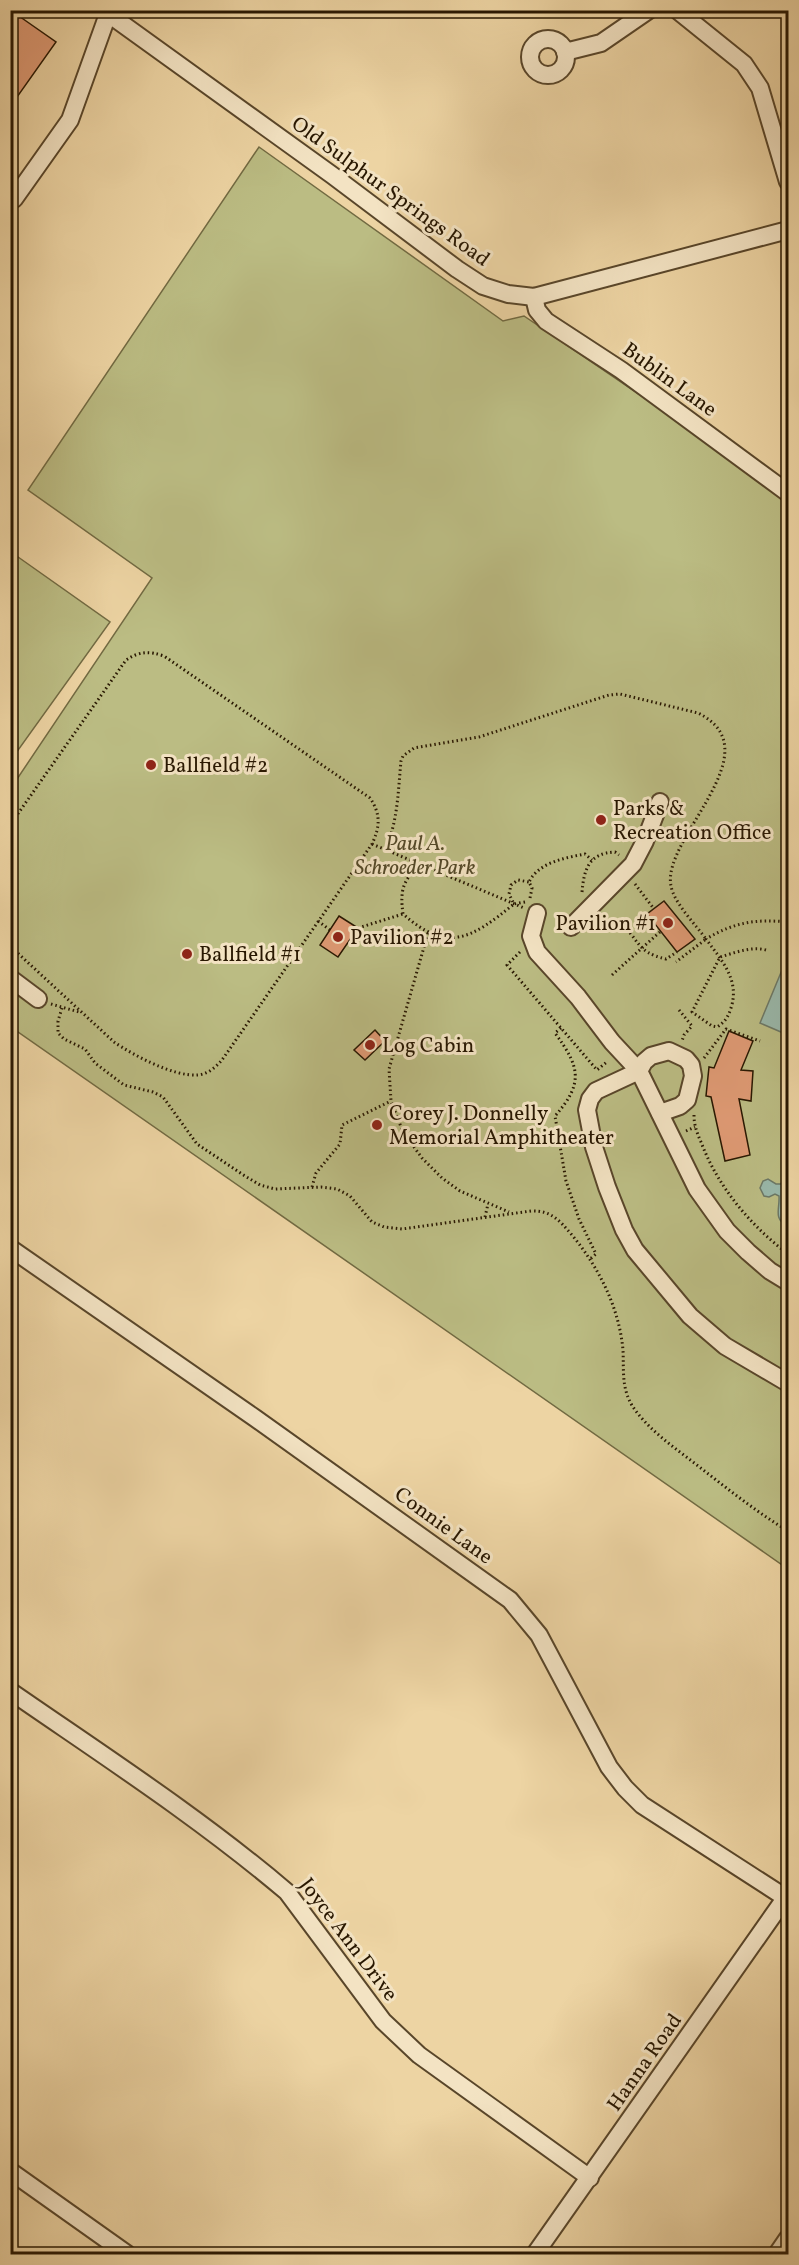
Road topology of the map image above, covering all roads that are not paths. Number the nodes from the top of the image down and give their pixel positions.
1 (649, 10) edge
2 (677, 10) edge
3 (105, 12) edge
4 (565, 52) dead end
5 (789, 182) edge
6 (10, 200) edge
7 (789, 230) edge
8 (534, 297) junction
9 (789, 493) edge
10 (660, 802) dead end
11 (537, 913) road end
12 (571, 927) dead end
13 (10, 978) edge
14 (38, 999) road end
15 (639, 1071) junction
16 (660, 1113) junction
17 (10, 1248) edge
18 (789, 1282) edge
19 (789, 1383) edge
20 (10, 1691) edge
21 (787, 1896) edge
22 (10, 2170) edge
23 (590, 2178) junction
24 (789, 2238) edge
25 (128, 2254) edge
26 (535, 2254) edge
27 (777, 2254) edge

1 - 4 street
2 - 5 street
3 - 6 street
3 - 8 street, Old Sulphur Springs Road
7 - 8 street, Old Sulphur Springs Road
8 - 9 street, Bublin Lane
10 - 12 street
11 - 15 street
13 - 14 street
15 - 16 street
15 - 16 street
15 - 19 street
16 - 18 street
17 - 21 street, Connie Lane
20 - 23 street, Joyce Ann Drive
21 - 23 street, Hanna Road
22 - 25 street
23 - 26 street, Hanna Road
24 - 27 street

